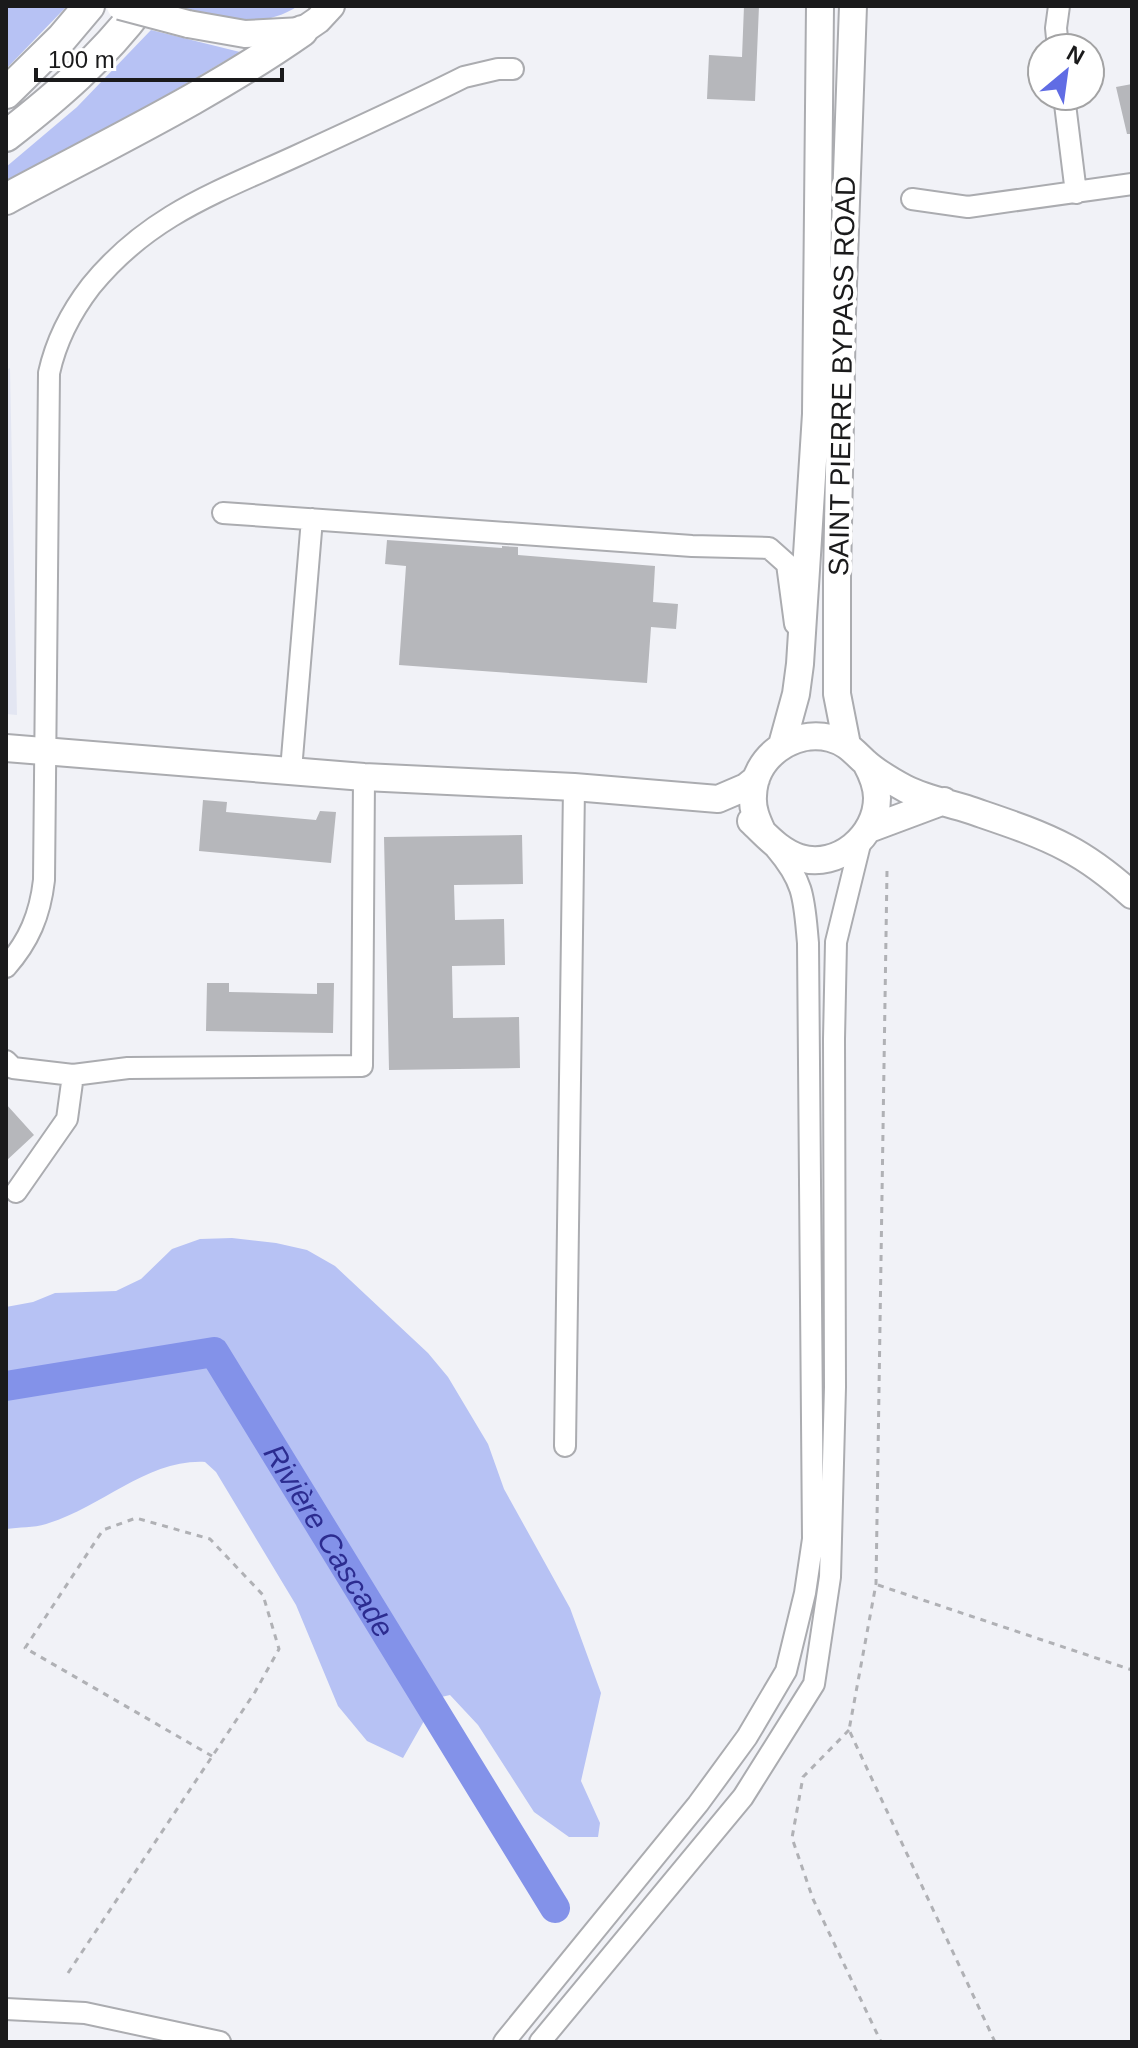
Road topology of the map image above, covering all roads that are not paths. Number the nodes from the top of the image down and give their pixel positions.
1 (89, 6) edge
2 (120, 6) edge
3 (141, 6) edge
4 (331, 6) edge
5 (820, 6) edge
6 (853, 6) edge
7 (1059, 6) edge
8 (302, 31) junction
9 (1056, 32) edge
10 (513, 69) dead end
11 (6, 93) edge
12 (1066, 112) edge
13 (6, 136) edge
14 (1132, 184) edge
15 (1076, 193) junction
16 (6, 199) edge
17 (912, 199) dead end
18 (223, 513) dead end
19 (312, 519) junction
20 (800, 664) junction
21 (782, 745) junction
22 (847, 745) junction
23 (6, 748) edge
24 (44, 752) junction
25 (866, 763) junction
26 (291, 770) junction
27 (364, 777) junction
28 (756, 779) junction
29 (574, 787) junction
30 (718, 799) junction
31 (944, 801) junction
32 (765, 835) junction
33 (865, 835) junction
34 (1132, 895) edge
35 (6, 967) edge
36 (6, 1061) edge
37 (73, 1075) junction
38 (16, 1192) dead end
39 (565, 1446) dead end
40 (6, 2009) edge
41 (220, 2042) edge
42 (504, 2042) edge
43 (540, 2042) edge

1 - 11 highway
2 - 8 main road, bridge
3 - 13 highway
4 - 8 main road
5 - 20 main road, SAINT PIERRE BYPASS ROAD
6 - 22 main road, SAINT PIERRE BYPASS ROAD
7 - 9 street
8 - 16 highway
10 - 24 street
12 - 15 street
14 - 15 street
15 - 17 street
18 - 19 street
19 - 20 street
19 - 26 street
20 - 21 main road, SAINT PIERRE BYPASS ROAD
21 - 22 main road
21 - 28 main road
22 - 25 main road
23 - 24 main road
24 - 26 main road
24 - 35 street
25 - 31 main road
25 - 33 main road
26 - 27 main road
27 - 29 main road
27 - 37 street
28 - 30 main road
28 - 32 main road
29 - 30 main road
29 - 39 street
30 - 32 main road
31 - 33 main road
31 - 34 main road
32 - 33 main road
32 - 42 street
33 - 43 street
36 - 37 street
37 - 38 street
40 - 41 street

